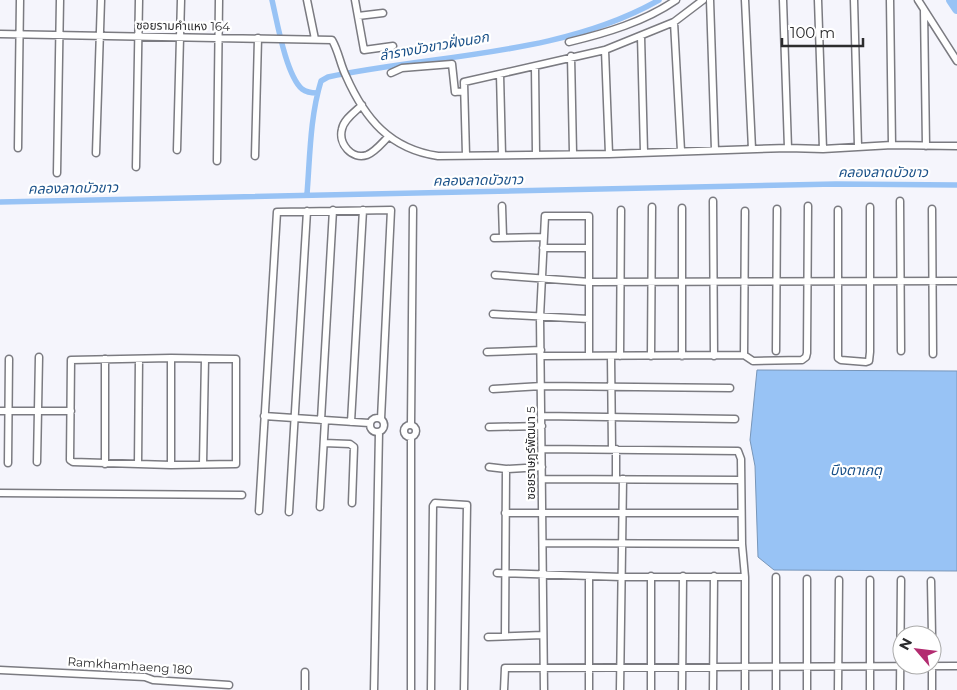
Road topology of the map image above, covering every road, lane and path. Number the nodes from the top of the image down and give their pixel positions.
1 (20, 0) edge
2 (60, 0) edge
3 (101, 0) edge
4 (139, 0) edge
5 (181, 0) edge
6 (219, 0) edge
7 (307, 0) edge
8 (355, 0) edge
9 (676, 0) edge
10 (702, 0) edge
11 (710, 0) edge
12 (745, 0) edge
13 (783, 0) edge
14 (818, 0) edge
15 (854, 0) edge
16 (890, 0) edge
17 (918, 0) edge
18 (924, 10) junction
19 (383, 13) dead end
20 (358, 16) junction
21 (674, 22) junction
22 (0, 34) edge
23 (19, 35) junction
24 (59, 35) junction
25 (100, 36) junction
26 (139, 36) junction
27 (641, 36) junction
28 (181, 37) junction
29 (219, 38) junction
30 (258, 38) junction
31 (315, 39) junction
32 (569, 42) dead end
33 (393, 46) dead end
34 (605, 50) junction
35 (571, 56) junction
36 (957, 60) edge
37 (535, 67) junction
38 (392, 74) dead end
39 (500, 74) junction
40 (464, 91) junction
41 (362, 105) junction
42 (388, 137) junction
43 (892, 145) junction
44 (858, 146) junction
45 (926, 146) junction
46 (957, 146) edge
47 (18, 148) dead end
48 (788, 148) junction
49 (752, 149) junction
50 (824, 149) junction
51 (177, 150) dead end
52 (715, 150) junction
53 (681, 151) junction
54 (644, 152) junction
55 (96, 153) dead end
56 (573, 153) junction
57 (536, 154) junction
58 (609, 154) junction
59 (466, 155) junction
60 (502, 155) junction
61 (255, 156) dead end
62 (217, 161) dead end
63 (136, 168) dead end
64 (57, 172) dead end
65 (714, 201) dead end
66 (900, 201) dead end
67 (502, 206) dead end
68 (808, 206) dead end
69 (652, 207) dead end
70 (870, 207) dead end
71 (682, 208) dead end
72 (777, 209) dead end
73 (932, 209) dead end
74 (333, 210) junction
75 (363, 210) junction
76 (413, 210) dead end
77 (621, 210) dead end
78 (838, 210) dead end
79 (307, 211) junction
80 (745, 211) dead end
81 (543, 236) junction
82 (494, 238) dead end
83 (502, 238) junction
84 (543, 248) junction
85 (588, 248) junction
86 (495, 275) dead end
87 (541, 280) junction
88 (683, 281) junction
89 (714, 281) junction
90 (776, 281) junction
91 (807, 281) junction
92 (932, 281) junction
93 (957, 281) edge
94 (590, 282) junction
95 (619, 282) junction
96 (652, 282) junction
97 (746, 282) junction
98 (838, 282) junction
99 (869, 282) junction
100 (901, 282) junction
101 (493, 314) dead end
102 (540, 317) junction
103 (589, 319) junction
104 (776, 351) dead end
105 (901, 351) dead end
106 (488, 352) dead end
107 (541, 353) junction
108 (744, 354) junction
109 (933, 354) dead end
110 (589, 355) junction
111 (611, 356) junction
112 (620, 356) junction
113 (651, 356) junction
114 (682, 356) junction
115 (714, 356) junction
116 (38, 357) dead end
117 (171, 358) junction
118 (9, 359) dead end
119 (105, 359) junction
120 (139, 359) junction
121 (205, 359) junction
122 (542, 386) junction
123 (611, 387) junction
124 (730, 388) dead end
125 (493, 389) dead end
126 (38, 410) junction
127 (70, 410) junction
128 (0, 411) edge
129 (9, 411) junction
130 (264, 416) junction
131 (543, 416) junction
132 (611, 417) junction
133 (293, 418) junction
134 (381, 419) junction
135 (735, 419) dead end
136 (323, 420) junction
137 (351, 422) junction
138 (370, 423) junction
139 (542, 426) junction
140 (489, 427) dead end
141 (378, 432) junction
142 (324, 443) junction
143 (543, 449) junction
144 (614, 449) junction
145 (37, 462) dead end
146 (8, 463) dead end
147 (105, 464) junction
148 (138, 464) junction
149 (203, 464) junction
150 (172, 465) junction
151 (489, 467) dead end
152 (542, 467) junction
153 (506, 469) junction
154 (542, 479) junction
155 (619, 479) junction
156 (740, 480) junction
157 (0, 493) edge
158 (242, 495) dead end
159 (352, 503) dead end
160 (320, 507) dead end
161 (259, 511) dead end
162 (542, 511) junction
163 (289, 512) dead end
164 (622, 512) junction
165 (505, 513) junction
166 (741, 513) junction
167 (543, 543) junction
168 (622, 543) junction
169 (742, 544) junction
170 (497, 573) dead end
171 (505, 574) junction
172 (543, 574) junction
173 (589, 576) junction
174 (651, 576) junction
175 (683, 576) junction
176 (714, 576) junction
177 (621, 577) junction
178 (745, 577) junction
179 (776, 577) dead end
180 (808, 579) dead end
181 (839, 580) dead end
182 (870, 580) dead end
183 (901, 580) dead end
184 (931, 581) dead end
185 (900, 625) edge
186 (932, 625) edge
187 (543, 635) junction
188 (506, 636) junction
189 (488, 637) dead end
190 (544, 666) junction
191 (589, 666) junction
192 (620, 666) junction
193 (651, 666) junction
194 (942, 666) edge
195 (957, 666) edge
196 (682, 667) junction
197 (745, 667) junction
198 (776, 667) junction
199 (807, 667) junction
200 (838, 667) junction
201 (870, 667) junction
202 (892, 667) edge
203 (713, 668) junction
204 (0, 670) edge
205 (305, 672) dead end
206 (900, 675) edge
207 (932, 675) edge
208 (229, 685) dead end
209 (305, 690) edge
210 (374, 690) edge
211 (411, 690) edge
212 (431, 690) edge
213 (464, 690) edge
214 (504, 690) edge
215 (544, 690) edge
216 (589, 690) edge
217 (620, 690) edge
218 (651, 690) edge
219 (682, 690) edge
220 (713, 690) edge
221 (745, 690) edge
222 (776, 690) edge
223 (807, 690) edge
224 (838, 690) edge
225 (870, 690) edge
226 (900, 690) edge
227 (932, 690) edge

1 - 23 street
2 - 24 street
3 - 25 street
4 - 26 street
5 - 28 street
6 - 29 street
7 - 31 street
8 - 20 street
9 - 32 street
10 - 21 street
11 - 52 street
12 - 49 street
13 - 48 street
14 - 50 street
15 - 44 street
16 - 43 street
17 - 18 street
18 - 36 street
18 - 45 street
19 - 20 street
20 - 33 street
21 - 27 street
21 - 53 street
22 - 23 street, ซอยรามคำแหง 164
23 - 24 street, ซอยรามคำแหง 164
23 - 47 street
24 - 25 street, ซอยรามคำแหง 164
24 - 64 street
25 - 26 street, ซอยรามคำแหง 164
25 - 55 street
26 - 28 street, ซอยรามคำแหง 164
26 - 63 street
27 - 34 street
27 - 54 street
28 - 29 street, ซอยรามคำแหง 164
28 - 51 street
29 - 30 street, ซอยรามคำแหง 164
29 - 62 street
30 - 31 street, ซอยรามคำแหง 164
30 - 61 street
31 - 41 street, ซอยรามคำแหง 164
34 - 35 street
34 - 58 street
35 - 37 street
35 - 56 street
37 - 39 street
37 - 57 street
38 - 40 street
39 - 40 street
39 - 60 street
40 - 59 street
41 - 42 street
41 - 42 street
42 - 59 street
43 - 44 street
43 - 45 street
44 - 50 street
45 - 46 street
48 - 49 street
48 - 50 street
49 - 52 street
52 - 53 street
53 - 54 street
54 - 58 street
56 - 57 street
56 - 58 street
57 - 60 street
59 - 60 street
65 - 89 street
66 - 100 street
67 - 83 street
68 - 91 street
69 - 96 street
70 - 99 street
71 - 88 street
72 - 90 street
73 - 92 street
74 - 75 street
74 - 79 street
74 - 136 street
75 - 134 street
75 - 137 street
76 - 211 street
77 - 95 street
78 - 98 street
79 - 130 street
79 - 133 street
80 - 97 street
81 - 83 street
81 - 84 street, ซอยราษฎร์พัฒนา 5
81 - 85 street, ซอยราษฎร์พัฒนา 5
82 - 83 street
84 - 85 street
84 - 87 street, ซอยราษฎร์พัฒนา 5
85 - 94 street
86 - 87 street
87 - 94 street
87 - 102 street, ซอยราษฎร์พัฒนา 5
88 - 89 street
88 - 96 street
88 - 114 street
89 - 97 street
89 - 115 street
90 - 91 street
90 - 97 street
90 - 104 street
91 - 98 street
91 - 108 street
92 - 93 street
92 - 100 street
92 - 109 street
94 - 95 street
94 - 103 street
95 - 96 street
95 - 112 street
96 - 113 street
97 - 108 street
98 - 99 street
98 - 99 street
99 - 100 street
100 - 105 street
101 - 102 street
102 - 103 street
102 - 107 street, ซอยราษฎร์พัฒนา 5
103 - 110 street
106 - 107 street
107 - 110 street
107 - 122 street, ซอยราษฎร์พัฒนา 5
108 - 115 street
110 - 111 street
111 - 112 street
111 - 123 street
112 - 113 street
113 - 114 street
114 - 115 street
116 - 126 street
117 - 120 street
117 - 121 street
117 - 150 street
118 - 129 street
119 - 120 street
119 - 127 street
119 - 147 street
120 - 148 street
121 - 149 street
121 - 149 street
122 - 123 street
122 - 125 street
122 - 131 street, ซอยราษฎร์พัฒนา 5
123 - 124 street
123 - 132 street
126 - 127 street
126 - 129 street
126 - 145 street
127 - 147 street
128 - 129 street
129 - 146 street
130 - 133 street
130 - 161 street
131 - 132 street
131 - 139 street, ซอยราษฎร์พัฒนา 5
132 - 135 street
132 - 144 street
133 - 136 street
133 - 163 street
134 - 138 street
134 - 141 street
136 - 137 street
136 - 142 street
137 - 138 street
138 - 141 street
139 - 140 street
139 - 143 street, ซอยราษฎร์พัฒนา 5
141 - 210 street
142 - 159 street
142 - 160 street
143 - 144 street
143 - 152 street, ซอยราษฎร์พัฒนา 5
144 - 155 street
144 - 156 street
147 - 148 street
148 - 150 street
149 - 150 street
151 - 153 street
152 - 153 street
152 - 154 street, ซอยราษฎร์พัฒนา 5
153 - 165 street
154 - 155 street
154 - 162 street, ซอยราษฎร์พัฒนา 5
155 - 156 street
155 - 164 street
156 - 166 street
157 - 158 street
162 - 164 street
162 - 165 street
162 - 167 street, ซอยราษฎร์พัฒนา 5
164 - 166 street
164 - 168 street
165 - 171 street
166 - 169 street
167 - 168 street
167 - 172 street, ซอยราษฎร์พัฒนา 5
168 - 169 street
168 - 177 street
169 - 178 street
170 - 171 street
171 - 172 street
171 - 188 street
172 - 173 street
172 - 187 street, ซอยราษฎร์พัฒนา 5
173 - 177 street
173 - 191 street
174 - 175 street
174 - 177 street
174 - 193 street
175 - 176 street
175 - 196 street
176 - 178 street
176 - 203 street
177 - 192 street
178 - 197 street
179 - 198 street
180 - 199 street
181 - 200 street
182 - 201 street
183 - 185 street
184 - 186 street
187 - 188 street
187 - 190 street, ซอยราษฎร์พัฒนา 5
188 - 189 street
190 - 191 street
190 - 214 street
190 - 215 street, ซอยราษฎร์พัฒนา 5
191 - 192 street
191 - 216 street
192 - 193 street
192 - 217 street
193 - 196 street
193 - 218 street
194 - 195 street
196 - 203 street
196 - 219 street
197 - 198 street
197 - 203 street
197 - 221 street
198 - 199 street
198 - 222 street
199 - 200 street
199 - 223 street
200 - 201 street
200 - 224 street
201 - 202 street
201 - 225 street
203 - 220 street
204 - 208 street, Ramkhamhaeng 180
205 - 209 street
206 - 226 street
207 - 227 street
212 - 213 street

